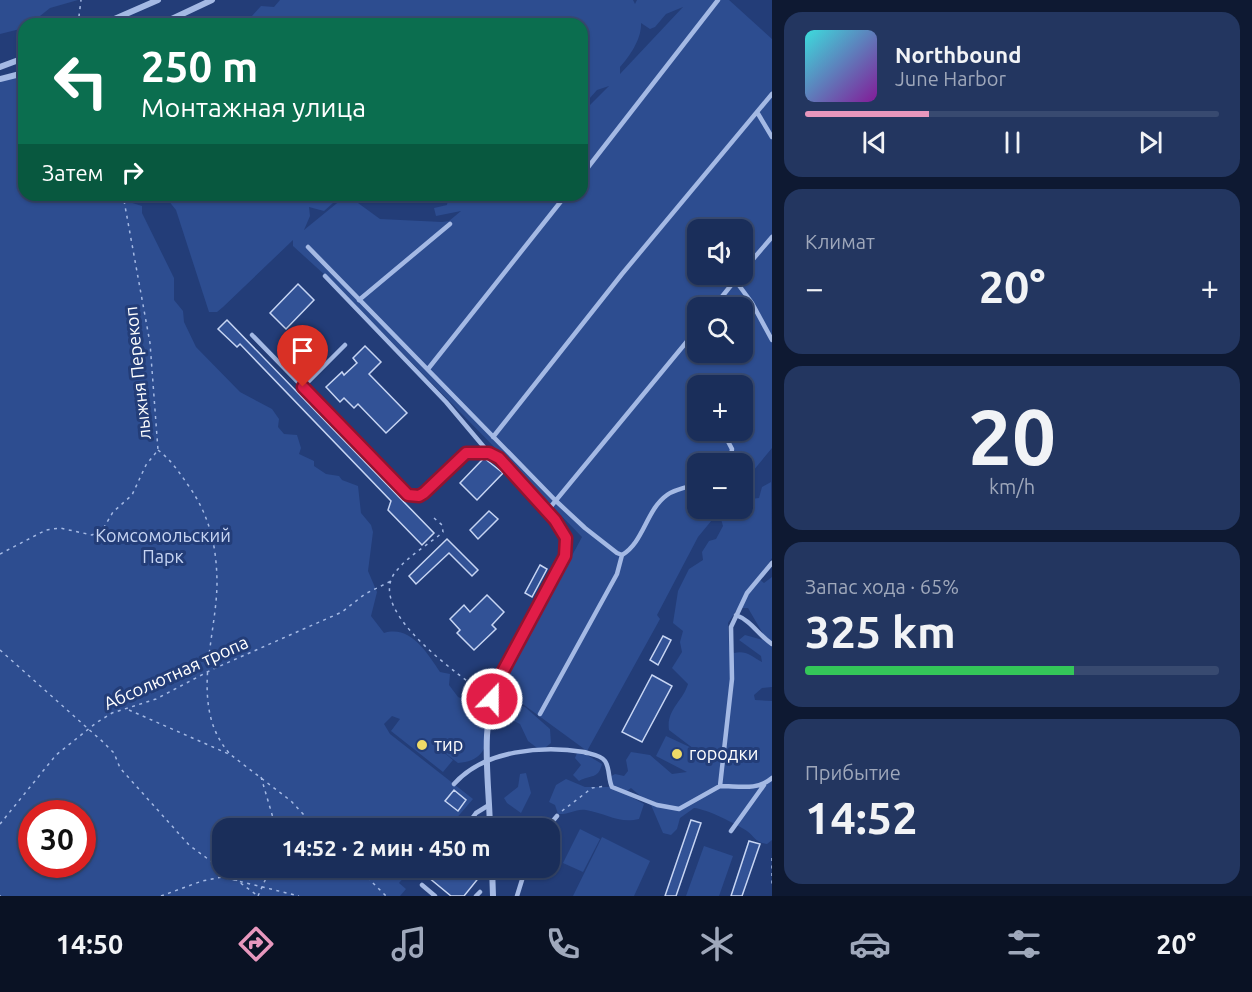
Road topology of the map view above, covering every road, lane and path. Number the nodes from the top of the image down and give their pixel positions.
1 (81, 0) edge
2 (158, 0) edge
3 (212, 0) edge
4 (718, 0) edge
5 (79, 18) edge
6 (117, 18) edge
7 (174, 18) edge
8 (18, 60) edge
9 (0, 67) edge
10 (18, 74) edge
11 (0, 79) edge
12 (772, 94) edge
13 (757, 112) junction
14 (772, 137) edge
15 (588, 167) edge
16 (124, 201) edge
17 (561, 201) edge
18 (450, 224) dead end
19 (772, 237) edge
20 (308, 248) dead end
21 (753, 259) edge
22 (325, 276) dead end
23 (739, 285) edge
24 (358, 300) junction
25 (252, 335) dead end
26 (772, 340) edge
27 (687, 341) edge
28 (345, 345) dead end
29 (428, 369) junction
30 (303, 387) junction
31 (493, 437) junction
32 (158, 450) junction
33 (489, 453) junction
34 (687, 488) edge
35 (556, 501) junction
36 (548, 510) junction
37 (434, 518) dead end
38 (0, 554) edge
39 (622, 555) junction
40 (772, 563) edge
41 (391, 581) junction
42 (736, 615) junction
43 (772, 644) edge
44 (0, 650) edge
45 (207, 672) junction
46 (492, 699) junction
47 (128, 709) junction
48 (540, 714) dead end
49 (87, 729) junction
50 (231, 755) junction
51 (486, 762) junction
52 (261, 777) junction
53 (772, 778) edge
54 (454, 784) dead end
55 (764, 785) junction
56 (720, 786) junction
57 (612, 787) junction
58 (489, 805) junction
59 (557, 816) edge
60 (273, 818) edge
61 (307, 818) edge
62 (472, 818) edge
63 (490, 818) edge
64 (0, 824) edge
65 (731, 831) dead end
66 (772, 858) edge
67 (212, 862) edge
68 (217, 878) edge
69 (232, 878) joint
70 (266, 878) edge
71 (368, 878) edge
72 (492, 878) edge
73 (523, 878) edge
74 (772, 884) edge
75 (422, 885) dead end
76 (263, 886) junction
77 (161, 896) edge
78 (258, 896) edge
79 (299, 896) edge
80 (386, 896) edge
81 (435, 896) edge
82 (493, 896) edge
83 (517, 896) edge

1 - 5 path
2 - 6 street
3 - 7 street
4 - 15 lane
8 - 9 street
10 - 11 street
12 - 13 lane
13 - 14 lane
13 - 31 lane
16 - 32 path, лыжня Перекоп
17 - 29 lane
18 - 24 lane
19 - 21 lane
20 - 24 lane
22 - 33 lane
23 - 26 lane
24 - 29 lane
25 - 30 lane
27 - 35 lane
28 - 30 lane
29 - 31 lane
30 - 33 lane
31 - 35 lane
32 - 38 path, лыжня Перекоп
32 - 45 path
33 - 36 street
34 - 39 lane
35 - 36 lane
35 - 39 lane
36 - 46 street
37 - 41 path
39 - 48 lane
40 - 42 lane
41 - 45 path, Абсолютная тропа
41 - 46 path
42 - 43 lane
42 - 56 lane
44 - 49 path
45 - 47 path, Абсолютная тропа
45 - 50 path
46 - 51 street
47 - 49 path, Абсолютная тропа
47 - 50 path
49 - 64 path, Абсолютная тропа
49 - 67 path
50 - 52 path
51 - 54 lane
51 - 57 lane
51 - 58 street
52 - 60 path
52 - 61 path
53 - 55 lane
55 - 56 lane
55 - 65 lane
56 - 57 lane
57 - 59 path
58 - 62 lane
58 - 63 street
66 - 74 path
68 - 77 path
69 - 76 path
69 - 78 path
70 - 76 path
71 - 80 path
72 - 82 street
73 - 83 lane
75 - 81 lane
76 - 78 path
76 - 79 path

